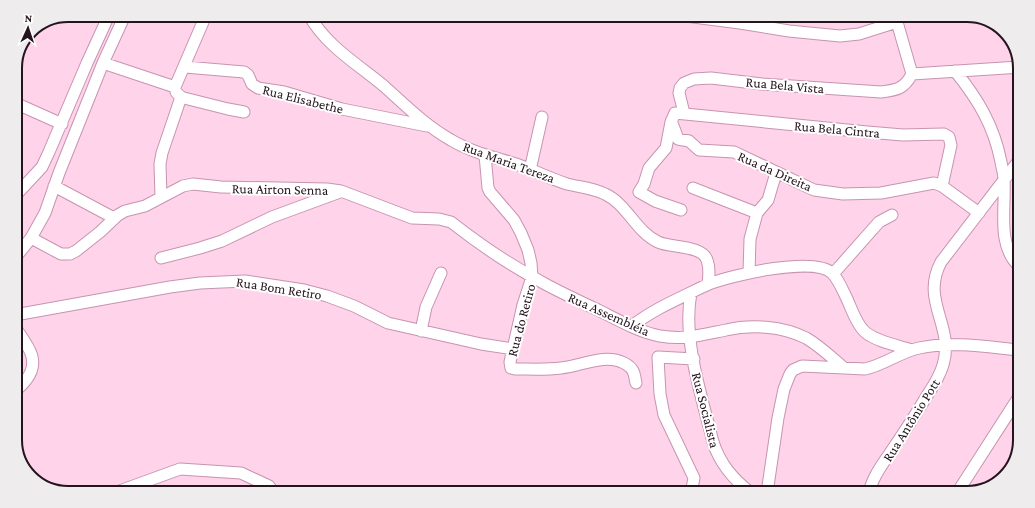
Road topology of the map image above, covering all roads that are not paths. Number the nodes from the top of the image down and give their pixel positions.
1 (106, 22) edge
2 (122, 22) edge
3 (203, 22) edge
4 (313, 22) edge
5 (733, 22) edge
6 (889, 22) edge
7 (897, 22) edge
8 (103, 62) junction
9 (185, 67) junction
10 (1013, 67) edge
11 (955, 71) junction
12 (912, 74) junction
13 (178, 92) junction
14 (22, 106) edge
15 (244, 112) dead end
16 (677, 116) junction
17 (542, 117) dead end
18 (62, 124) junction
19 (428, 126) junction
20 (485, 155) junction
21 (42, 167) junction
22 (1013, 168) edge
23 (530, 170) junction
24 (59, 173) junction
25 (776, 173) junction
26 (1004, 179) junction
27 (54, 186) junction
28 (942, 186) junction
29 (22, 188) edge
30 (693, 188) dead end
31 (341, 191) junction
32 (161, 197) junction
33 (681, 210) dead end
34 (757, 213) junction
35 (979, 213) junction
36 (892, 214) dead end
37 (114, 218) junction
38 (31, 238) junction
39 (22, 249) edge
40 (1013, 257) edge
41 (161, 258) dead end
42 (441, 273) dead end
43 (749, 273) junction
44 (833, 274) junction
45 (532, 277) junction
46 (708, 284) junction
47 (692, 293) junction
48 (22, 314) edge
49 (632, 326) junction
50 (421, 331) junction
51 (22, 337) edge
52 (690, 338) junction
53 (947, 345) junction
54 (513, 349) junction
55 (912, 350) junction
56 (1013, 350) edge
57 (694, 359) junction
58 (844, 368) junction
59 (636, 383) dead end
60 (22, 385) edge
61 (1013, 406) edge
62 (133, 486) edge
63 (269, 486) edge
64 (692, 486) edge
65 (743, 486) edge
66 (768, 486) edge
67 (871, 486) edge
68 (962, 486) edge

1 - 18 street
2 - 8 street
3 - 9 street
4 - 19 street, Rua Maria Tereza
5 - 6 street
7 - 12 street
8 - 13 street
8 - 24 street
9 - 13 street
9 - 19 street, Rua Elisabethe
10 - 11 street
11 - 12 street
11 - 26 street
12 - 16 street, Rua Bela Vista
13 - 15 street
13 - 32 street
14 - 18 street
16 - 25 street, Rua da Direita
16 - 28 street, Rua Bela Cintra
16 - 33 street
17 - 23 street
18 - 21 street
19 - 20 street, Rua Maria Tereza
20 - 23 street, Rua Maria Tereza
20 - 45 street
21 - 24 street
21 - 29 street
22 - 26 street
23 - 46 street, Rua Maria Tereza
24 - 27 street
25 - 28 street, Rua da Direita
25 - 34 street
26 - 35 street
26 - 40 street
27 - 37 street
27 - 38 street
28 - 35 street
30 - 34 street
31 - 32 street, Rua Airton Senna
31 - 41 street
31 - 45 street, Rua Airton Senna
32 - 37 street, Rua Airton Senna
34 - 43 street
35 - 53 street
36 - 44 street
37 - 38 street, Rua Airton Senna
38 - 39 street
42 - 50 street
43 - 44 street
43 - 46 street
44 - 55 street
45 - 49 street, Rua Assembléia
45 - 54 street, Rua do Retiro
46 - 47 street
47 - 49 street
47 - 52 street, Rua Socialista
48 - 50 street, Rua Bom Retiro
49 - 52 street, Rua Assembléia
50 - 54 street, Rua Bom Retiro
51 - 60 street
52 - 57 street, Rua Socialista
52 - 58 street, Rua Assembléia
53 - 55 street
53 - 56 street
53 - 67 street, Rua Antônio Pott
54 - 59 street, Rua do Retiro
55 - 58 street
57 - 64 street
57 - 65 street, Rua Socialista
58 - 66 street
61 - 68 street
62 - 63 street

